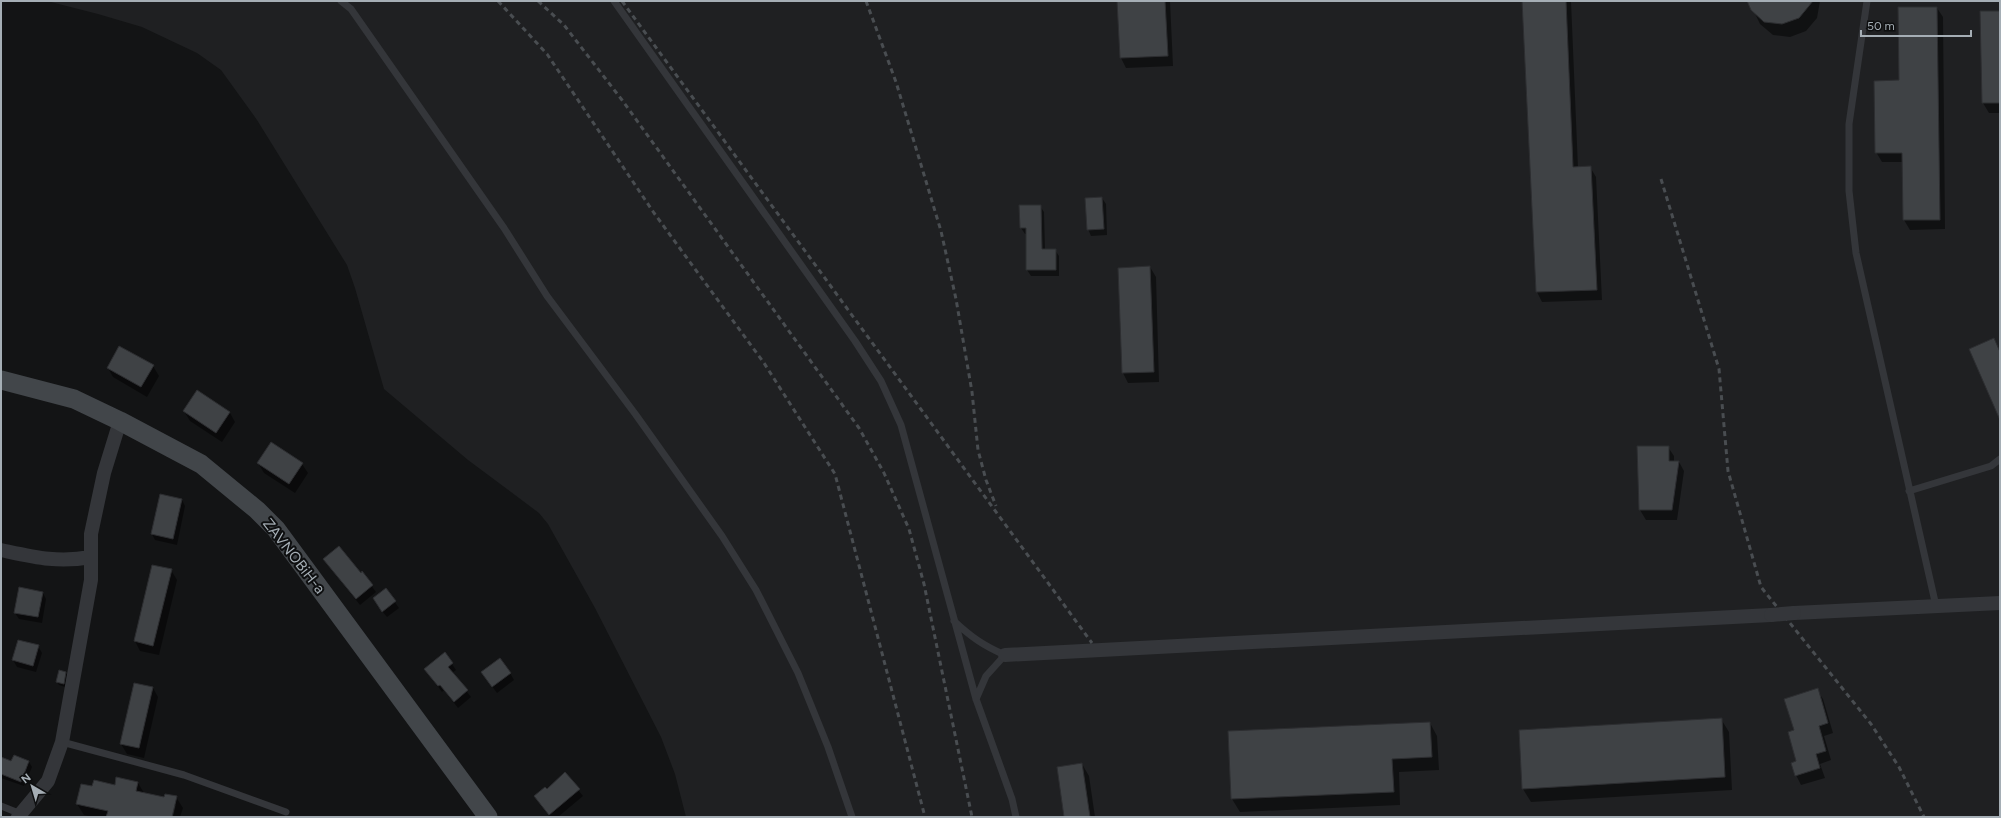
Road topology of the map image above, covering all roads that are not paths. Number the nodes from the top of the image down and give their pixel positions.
1 (341, 1) edge
2 (614, 1) edge
3 (1867, 1) edge
4 (1, 380) edge
5 (120, 421) junction
6 (2000, 459) edge
7 (1909, 491) junction
8 (1, 550) edge
9 (91, 557) junction
10 (2000, 603) edge
11 (1936, 606) junction
12 (954, 620) junction
13 (1005, 655) junction
14 (976, 699) junction
15 (62, 742) junction
16 (1, 806) edge
17 (286, 812) dead end
18 (19, 816) edge
19 (488, 817) edge
20 (852, 817) edge
21 (1016, 817) edge

1 - 20 lane
2 - 12 lane
3 - 7 lane
4 - 5 main road, ZAVNOBiH-a
5 - 9 street
5 - 19 main road, ZAVNOBiH-a
6 - 7 lane
7 - 11 lane
8 - 9 street
9 - 15 street
10 - 11 street
11 - 13 street, bridge
12 - 13 lane
12 - 14 lane
13 - 14 lane
14 - 21 lane
15 - 17 lane
15 - 18 street
16 - 18 lane

